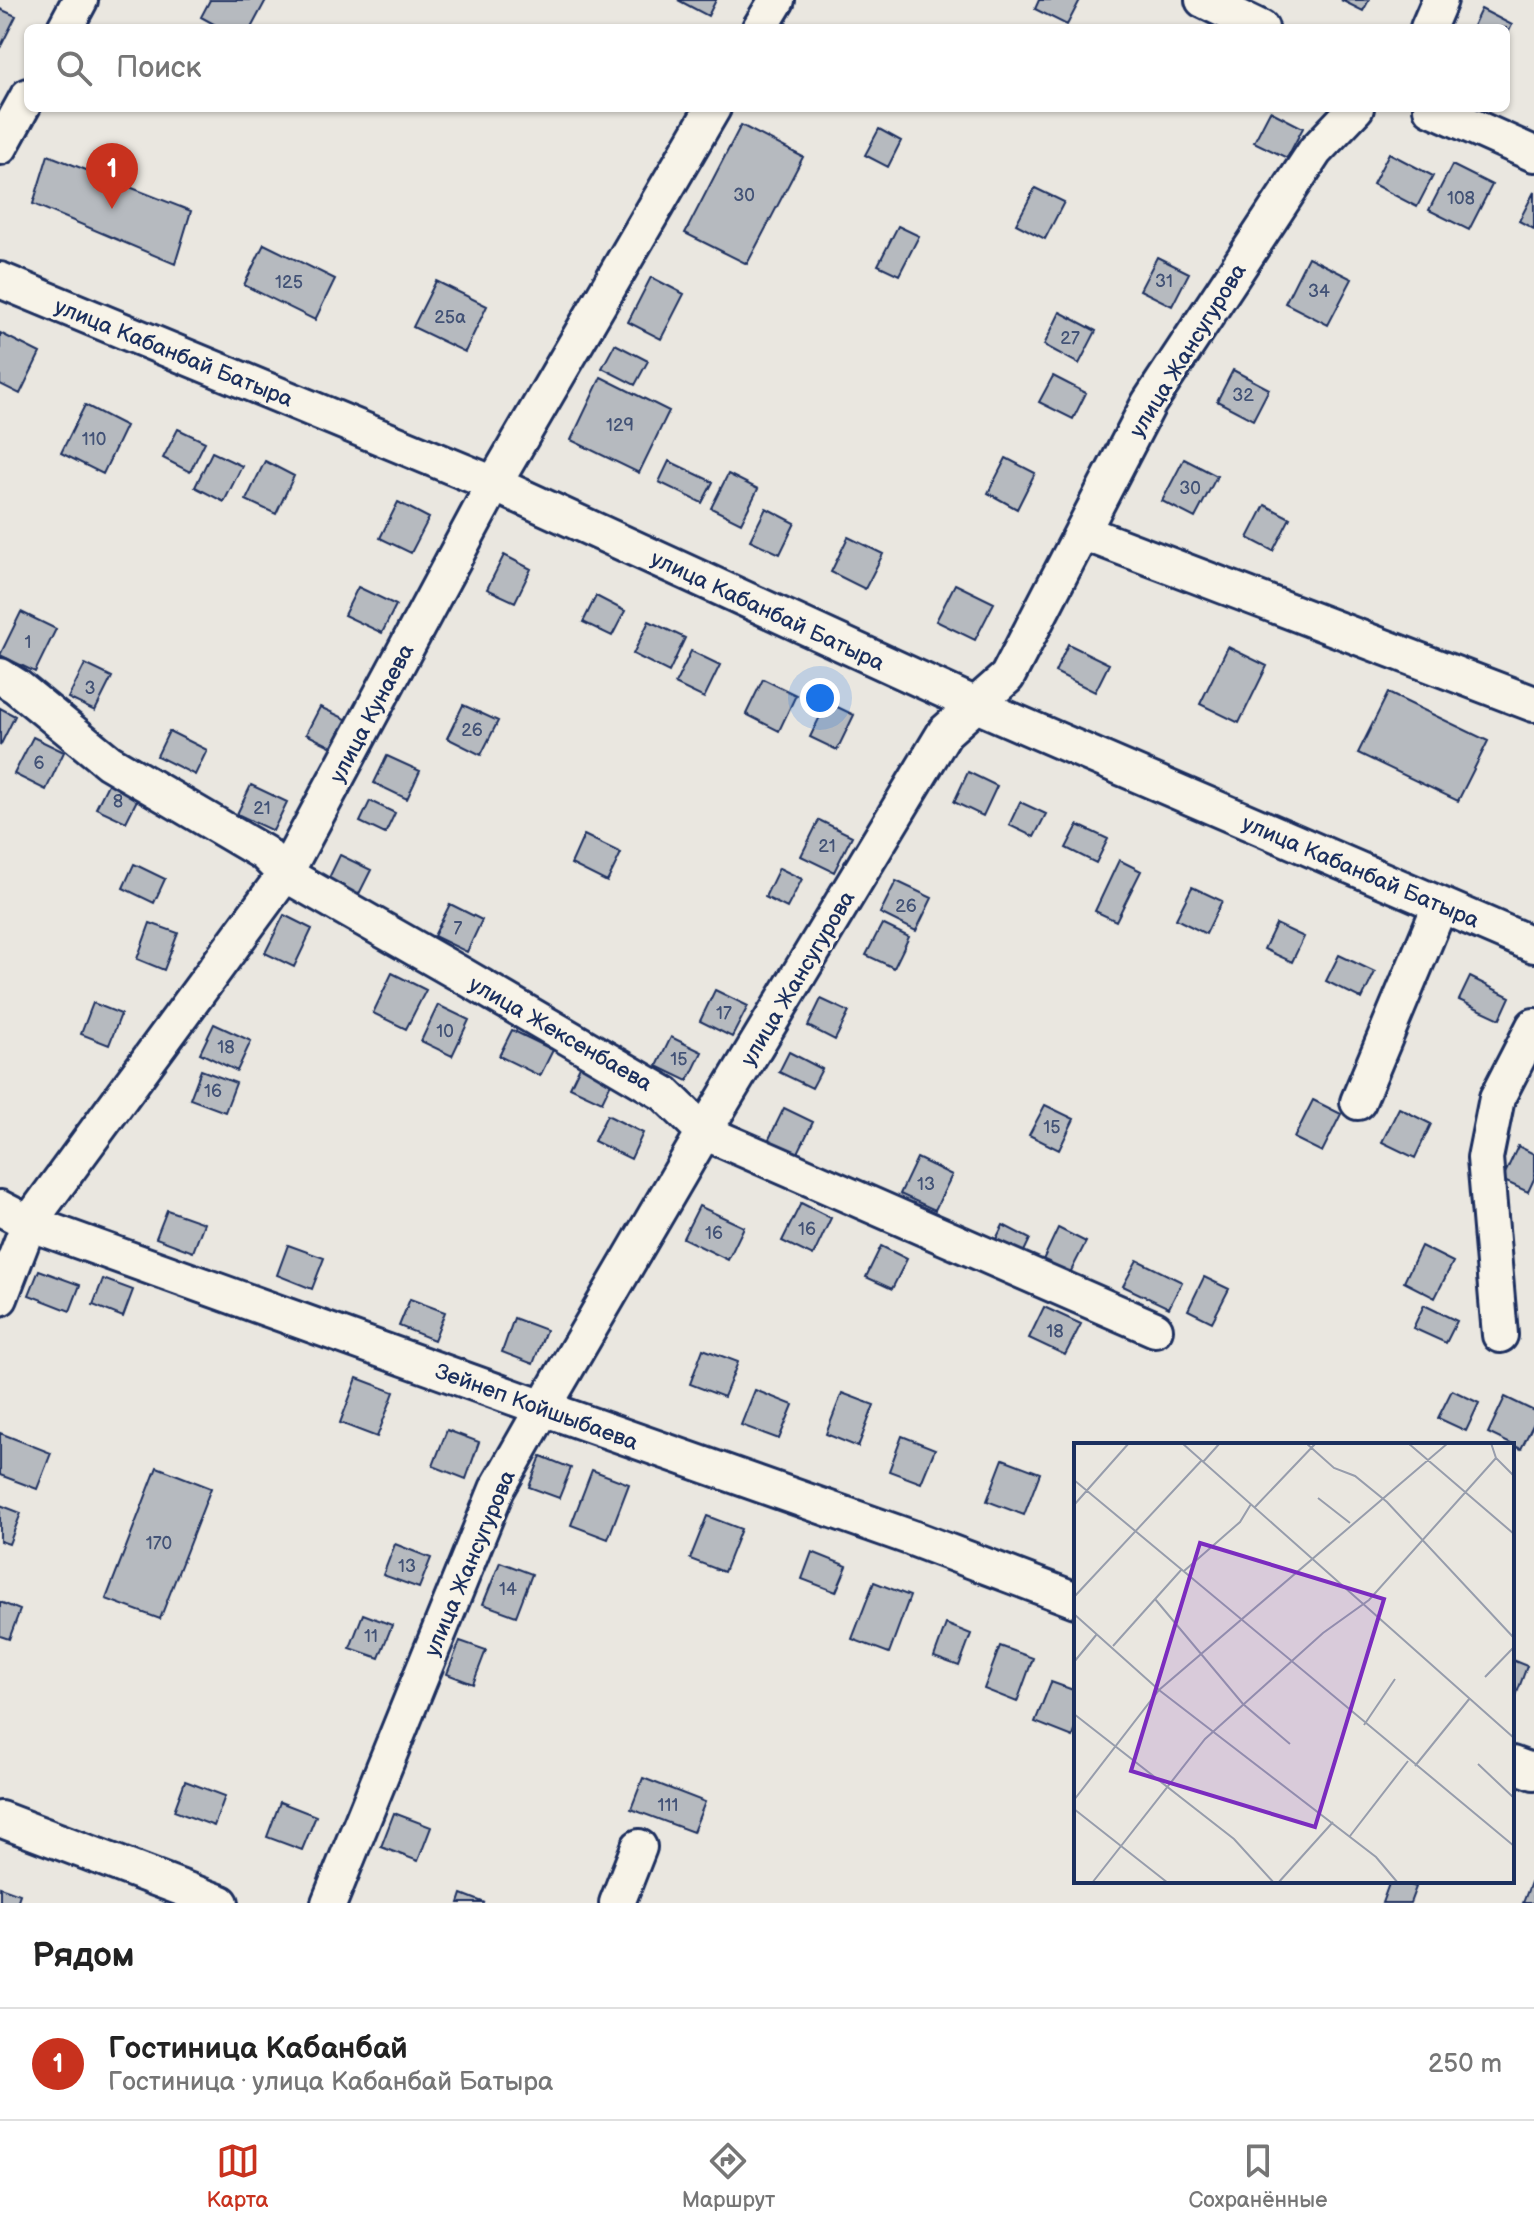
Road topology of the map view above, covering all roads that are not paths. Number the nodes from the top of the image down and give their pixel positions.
1 (80, 0) edge
2 (777, 0) edge
3 (1203, 0) edge
4 (1440, 0) edge
5 (67, 24) edge
6 (762, 24) edge
7 (1253, 24) edge
8 (1430, 24) edge
9 (24, 103) edge
10 (711, 112) edge
11 (1352, 112) edge
12 (1440, 112) edge
13 (0, 147) edge
14 (1534, 154) edge
15 (0, 280) edge
16 (494, 484) junction
17 (1082, 532) junction
18 (0, 676) edge
19 (1534, 704) edge
20 (976, 705) junction
21 (285, 874) junction
22 (1440, 906) junction
23 (1534, 945) edge
24 (1534, 1026) edge
25 (1358, 1102) dead end
26 (704, 1132) junction
27 (14, 1215) edge
28 (0, 1298) edge
29 (1155, 1329) dead end
30 (1500, 1335) dead end
31 (543, 1408) junction
32 (1074, 1599) edge
33 (1514, 1765) edge
34 (1534, 1772) edge
35 (0, 1819) edge
36 (639, 1847) dead end
37 (221, 1903) edge
38 (329, 1903) edge
39 (617, 1903) edge

1 - 5 street
2 - 6 street
3 - 7 street
4 - 8 street
9 - 13 street
10 - 16 street, улица Кунаева
11 - 17 street, улица Жансугурова
12 - 14 street
15 - 16 street, улица Кабанбай Батыра
16 - 20 street, улица Кабанбай Батыра
16 - 21 street, улица Кунаева
17 - 19 street
17 - 20 street, улица Жансугурова
18 - 21 street, улица Жексенбаева
20 - 22 street, улица Кабанбай Батыра
20 - 26 street, улица Жансугурова
21 - 26 street, улица Жексенбаева
21 - 27 street, улица Кунаева
22 - 23 street, улица Кабанбай Батыра
22 - 25 street
24 - 30 street
26 - 29 street, улица Жексенбаева
26 - 31 street, улица Жансугурова
27 - 28 street, улица Кунаева
27 - 31 street, Зейнеп Койшыбаева
31 - 32 street, Зейнеп Койшыбаева
31 - 38 street, улица Жансугурова
33 - 34 street
35 - 37 street
36 - 39 street

